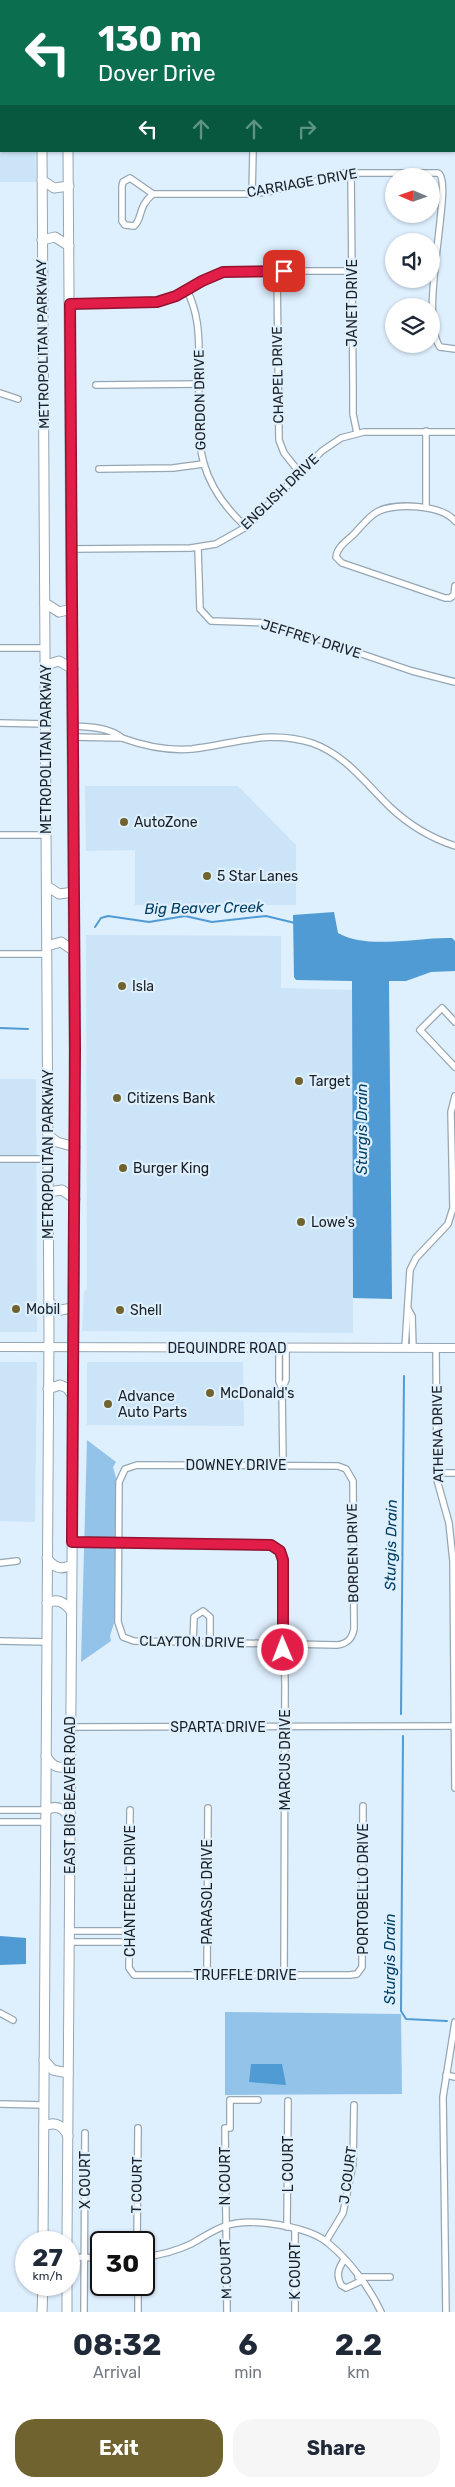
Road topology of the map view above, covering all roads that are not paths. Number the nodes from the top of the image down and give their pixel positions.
1 (42, 152) edge
2 (68, 152) edge
3 (253, 152) edge
4 (351, 172) junction
5 (450, 179) dead end
6 (42, 180) junction
7 (69, 186) junction
8 (153, 194) junction
9 (252, 194) junction
10 (42, 240) junction
11 (69, 246) junction
12 (443, 265) dead end
13 (352, 271) junction
14 (277, 272) junction
15 (187, 290) junction
16 (70, 304) junction
17 (455, 349) edge
18 (200, 384) junction
19 (96, 385) dead end
20 (0, 393) edge
21 (18, 399) dead end
22 (426, 431) junction
23 (357, 432) junction
24 (455, 432) edge
25 (203, 464) junction
26 (99, 469) dead end
27 (300, 472) junction
28 (426, 508) junction
29 (455, 521) edge
30 (246, 527) junction
31 (198, 548) junction
32 (72, 549) junction
33 (455, 586) edge
34 (46, 603) junction
35 (72, 609) junction
36 (0, 648) edge
37 (46, 648) junction
38 (46, 665) junction
39 (73, 669) junction
40 (455, 682) edge
41 (0, 724) edge
42 (46, 724) junction
43 (73, 726) junction
44 (104, 730) junction
45 (73, 737) junction
46 (103, 737) junction
47 (122, 738) junction
48 (47, 834) junction
49 (0, 835) edge
50 (455, 846) edge
51 (47, 886) junction
52 (74, 892) junction
53 (47, 950) junction
54 (74, 950) junction
55 (0, 954) edge
56 (455, 1022) edge
57 (455, 1067) edge
58 (455, 1096) edge
59 (48, 1135) junction
60 (75, 1146) junction
61 (0, 1159) edge
62 (48, 1159) junction
63 (48, 1192) junction
64 (75, 1199) junction
65 (49, 1303) junction
66 (72, 1308) junction
67 (0, 1347) edge
68 (49, 1347) junction
69 (73, 1347) junction
70 (282, 1348) junction
71 (409, 1348) junction
72 (436, 1348) junction
73 (455, 1348) edge
74 (48, 1389) junction
75 (73, 1396) junction
76 (283, 1465) junction
77 (346, 1469) joint
78 (437, 1473) junction
79 (455, 1473) edge
80 (72, 1542) junction
81 (119, 1543) junction
82 (47, 1558) junction
83 (17, 1561) dead end
84 (0, 1562) edge
85 (71, 1565) junction
86 (47, 1604) junction
87 (71, 1611) junction
88 (350, 1639) joint
89 (0, 1641) edge
90 (47, 1642) junction
91 (193, 1642) junction
92 (210, 1642) junction
93 (283, 1644) junction
94 (455, 1726) edge
95 (70, 1727) junction
96 (285, 1727) junction
97 (46, 1756) junction
98 (70, 1765) junction
99 (455, 1788) edge
100 (363, 1806) dead end
101 (208, 1808) dead end
102 (1, 1810) edge
103 (46, 1810) junction
104 (130, 1810) dead end
105 (70, 1819) junction
106 (1, 1822) edge
107 (46, 1822) junction
108 (69, 1930) junction
109 (130, 1931) junction
110 (69, 1942) junction
111 (129, 1942) junction
112 (131, 1972) joint
113 (359, 1972) joint
114 (207, 1975) junction
115 (284, 1975) junction
116 (0, 2014) edge
117 (13, 2020) dead end
118 (455, 2022) edge
119 (44, 2060) junction
120 (68, 2073) junction
121 (446, 2075) junction
122 (455, 2077) edge
123 (258, 2100) dead end
124 (288, 2101) dead end
125 (0, 2104) edge
126 (44, 2105) junction
127 (354, 2105) dead end
128 (44, 2126) junction
129 (138, 2128) dead end
130 (85, 2133) dead end
131 (68, 2136) junction
132 (225, 2226) junction
133 (287, 2227) junction
134 (295, 2229) junction
135 (43, 2231) edge
136 (67, 2231) edge
137 (137, 2231) edge
138 (326, 2241) junction
139 (155, 2255) edge
140 (80, 2258) edge
141 (85, 2258) junction
142 (90, 2258) edge
143 (344, 2260) junction
144 (390, 2277) dead end
145 (360, 2279) junction
146 (43, 2296) edge
147 (67, 2296) edge
148 (138, 2296) edge
149 (42, 2312) edge
150 (66, 2312) edge
151 (84, 2312) edge
152 (138, 2312) edge
153 (227, 2312) edge
154 (295, 2312) edge
155 (382, 2312) edge
156 (446, 2312) edge

1 - 6 main road, METROPOLITAN PARKWAY
2 - 7 main road, METROPOLITAN PARKWAY
3 - 9 street
4 - 5 street, CARRIAGE DRIVE
4 - 9 street, CARRIAGE DRIVE
4 - 13 street, JANET DRIVE
6 - 7 main road
6 - 10 main road, METROPOLITAN PARKWAY
7 - 11 main road, METROPOLITAN PARKWAY
8 - 8 street
8 - 9 street, CARRIAGE DRIVE
10 - 11 main road
10 - 34 main road, METROPOLITAN PARKWAY
11 - 16 main road, METROPOLITAN PARKWAY
12 - 17 street
13 - 14 street
13 - 23 street, JANET DRIVE
14 - 15 street
14 - 27 street, CHAPEL DRIVE
15 - 16 street
15 - 18 street, GORDON DRIVE
16 - 32 main road, METROPOLITAN PARKWAY
18 - 19 street
18 - 25 street, GORDON DRIVE
20 - 21 street
22 - 23 street, ENGLISH DRIVE
22 - 24 street, ENGLISH DRIVE
22 - 28 street
23 - 27 street, ENGLISH DRIVE
25 - 26 street
25 - 30 street, GORDON DRIVE
27 - 30 street, ENGLISH DRIVE
28 - 29 street
28 - 33 street
30 - 31 street, ENGLISH DRIVE
31 - 32 street, ENGLISH DRIVE
31 - 40 street, JEFFREY DRIVE
32 - 35 main road, METROPOLITAN PARKWAY
34 - 35 main road
34 - 37 main road, METROPOLITAN PARKWAY
35 - 39 main road, METROPOLITAN PARKWAY
36 - 37 street
37 - 38 main road, METROPOLITAN PARKWAY
38 - 39 main road
38 - 42 main road, METROPOLITAN PARKWAY
39 - 43 main road, METROPOLITAN PARKWAY
41 - 42 street
42 - 48 main road, METROPOLITAN PARKWAY
43 - 44 street
43 - 45 main road, METROPOLITAN PARKWAY
44 - 46 street
44 - 47 street
45 - 46 street
45 - 52 main road, METROPOLITAN PARKWAY
46 - 47 street
47 - 50 street
48 - 49 street
48 - 51 main road, METROPOLITAN PARKWAY
51 - 52 main road
51 - 53 main road, METROPOLITAN PARKWAY
52 - 54 main road, METROPOLITAN PARKWAY
53 - 54 main road
53 - 55 street
53 - 59 main road, METROPOLITAN PARKWAY
54 - 60 main road, METROPOLITAN PARKWAY
56 - 57 street
58 - 71 street
59 - 60 main road
59 - 62 main road, METROPOLITAN PARKWAY
60 - 64 main road, METROPOLITAN PARKWAY
61 - 62 street
62 - 63 main road, METROPOLITAN PARKWAY
63 - 64 main road
63 - 65 main road, METROPOLITAN PARKWAY
64 - 66 main road, METROPOLITAN PARKWAY
65 - 66 main road
65 - 68 main road, METROPOLITAN PARKWAY
66 - 69 main road, METROPOLITAN PARKWAY
67 - 68 main road, DEQUINDRE ROAD
68 - 69 main road, DEQUINDRE ROAD
68 - 74 main road, EAST BIG BEAVER ROAD
69 - 70 main road, DEQUINDRE ROAD
69 - 75 main road, EAST BIG BEAVER ROAD
70 - 71 main road, DEQUINDRE ROAD
70 - 76 street
71 - 72 main road, DEQUINDRE ROAD
72 - 73 main road, DEQUINDRE ROAD
72 - 78 street, ATHENA DRIVE
74 - 75 main road
74 - 82 main road, EAST BIG BEAVER ROAD
75 - 80 main road, EAST BIG BEAVER ROAD
76 - 77 street, DOWNEY DRIVE
76 - 81 street, DOWNEY DRIVE
77 - 88 street, BORDEN DRIVE
78 - 79 street
78 - 94 street, ATHENA DRIVE
80 - 81 street
80 - 85 main road, EAST BIG BEAVER ROAD
81 - 91 street, CLAYTON DRIVE
81 - 93 street, MARCUS DRIVE
82 - 85 main road
82 - 86 main road, EAST BIG BEAVER ROAD
83 - 84 street
85 - 87 main road, EAST BIG BEAVER ROAD
86 - 87 main road
86 - 90 main road, EAST BIG BEAVER ROAD
87 - 95 main road, EAST BIG BEAVER ROAD
88 - 93 street, CLAYTON DRIVE
89 - 90 street
90 - 97 main road, EAST BIG BEAVER ROAD
91 - 92 street, CLAYTON DRIVE
91 - 92 street
92 - 93 street, CLAYTON DRIVE
93 - 96 street, MARCUS DRIVE
94 - 96 street, SPARTA DRIVE
94 - 99 street, ATHENA DRIVE
95 - 96 street, SPARTA DRIVE
95 - 98 main road, EAST BIG BEAVER ROAD
96 - 115 street, MARCUS DRIVE
97 - 98 main road
97 - 103 main road, EAST BIG BEAVER ROAD
98 - 105 main road, EAST BIG BEAVER ROAD
100 - 113 street, PORTOBELLO DRIVE
101 - 114 street, PARASOL DRIVE
102 - 103 street
102 - 106 street
103 - 105 main road
103 - 107 main road, EAST BIG BEAVER ROAD
104 - 109 street, CHANTERELL DRIVE
105 - 108 main road, EAST BIG BEAVER ROAD
106 - 107 street
107 - 119 main road, EAST BIG BEAVER ROAD
108 - 109 street
108 - 110 main road, EAST BIG BEAVER ROAD
109 - 111 street, CHANTERELL DRIVE
110 - 111 street
110 - 120 main road, EAST BIG BEAVER ROAD
111 - 112 street, CHANTERELL DRIVE
112 - 114 street, TRUFFLE DRIVE
113 - 115 street, TRUFFLE DRIVE
114 - 115 street, TRUFFLE DRIVE
116 - 117 street
118 - 121 street
119 - 120 main road
119 - 126 main road, EAST BIG BEAVER ROAD
120 - 131 main road, EAST BIG BEAVER ROAD
121 - 122 street
121 - 156 street
123 - 132 street, N COURT
124 - 133 street, L COURT
125 - 126 street
126 - 128 main road, EAST BIG BEAVER ROAD
127 - 138 street, J COURT
128 - 131 main road
128 - 135 main road, EAST BIG BEAVER ROAD
129 - 137 street, T COURT
130 - 141 street, X COURT
131 - 136 main road, EAST BIG BEAVER ROAD
132 - 133 street
132 - 139 street
132 - 153 street, M COURT
133 - 134 street
134 - 138 street
134 - 154 street, K COURT
138 - 143 street
140 - 141 street
141 - 142 street
141 - 151 street, X COURT
143 - 145 street
143 - 145 street
144 - 145 street
145 - 155 street
146 - 149 main road
147 - 150 main road
148 - 152 street

